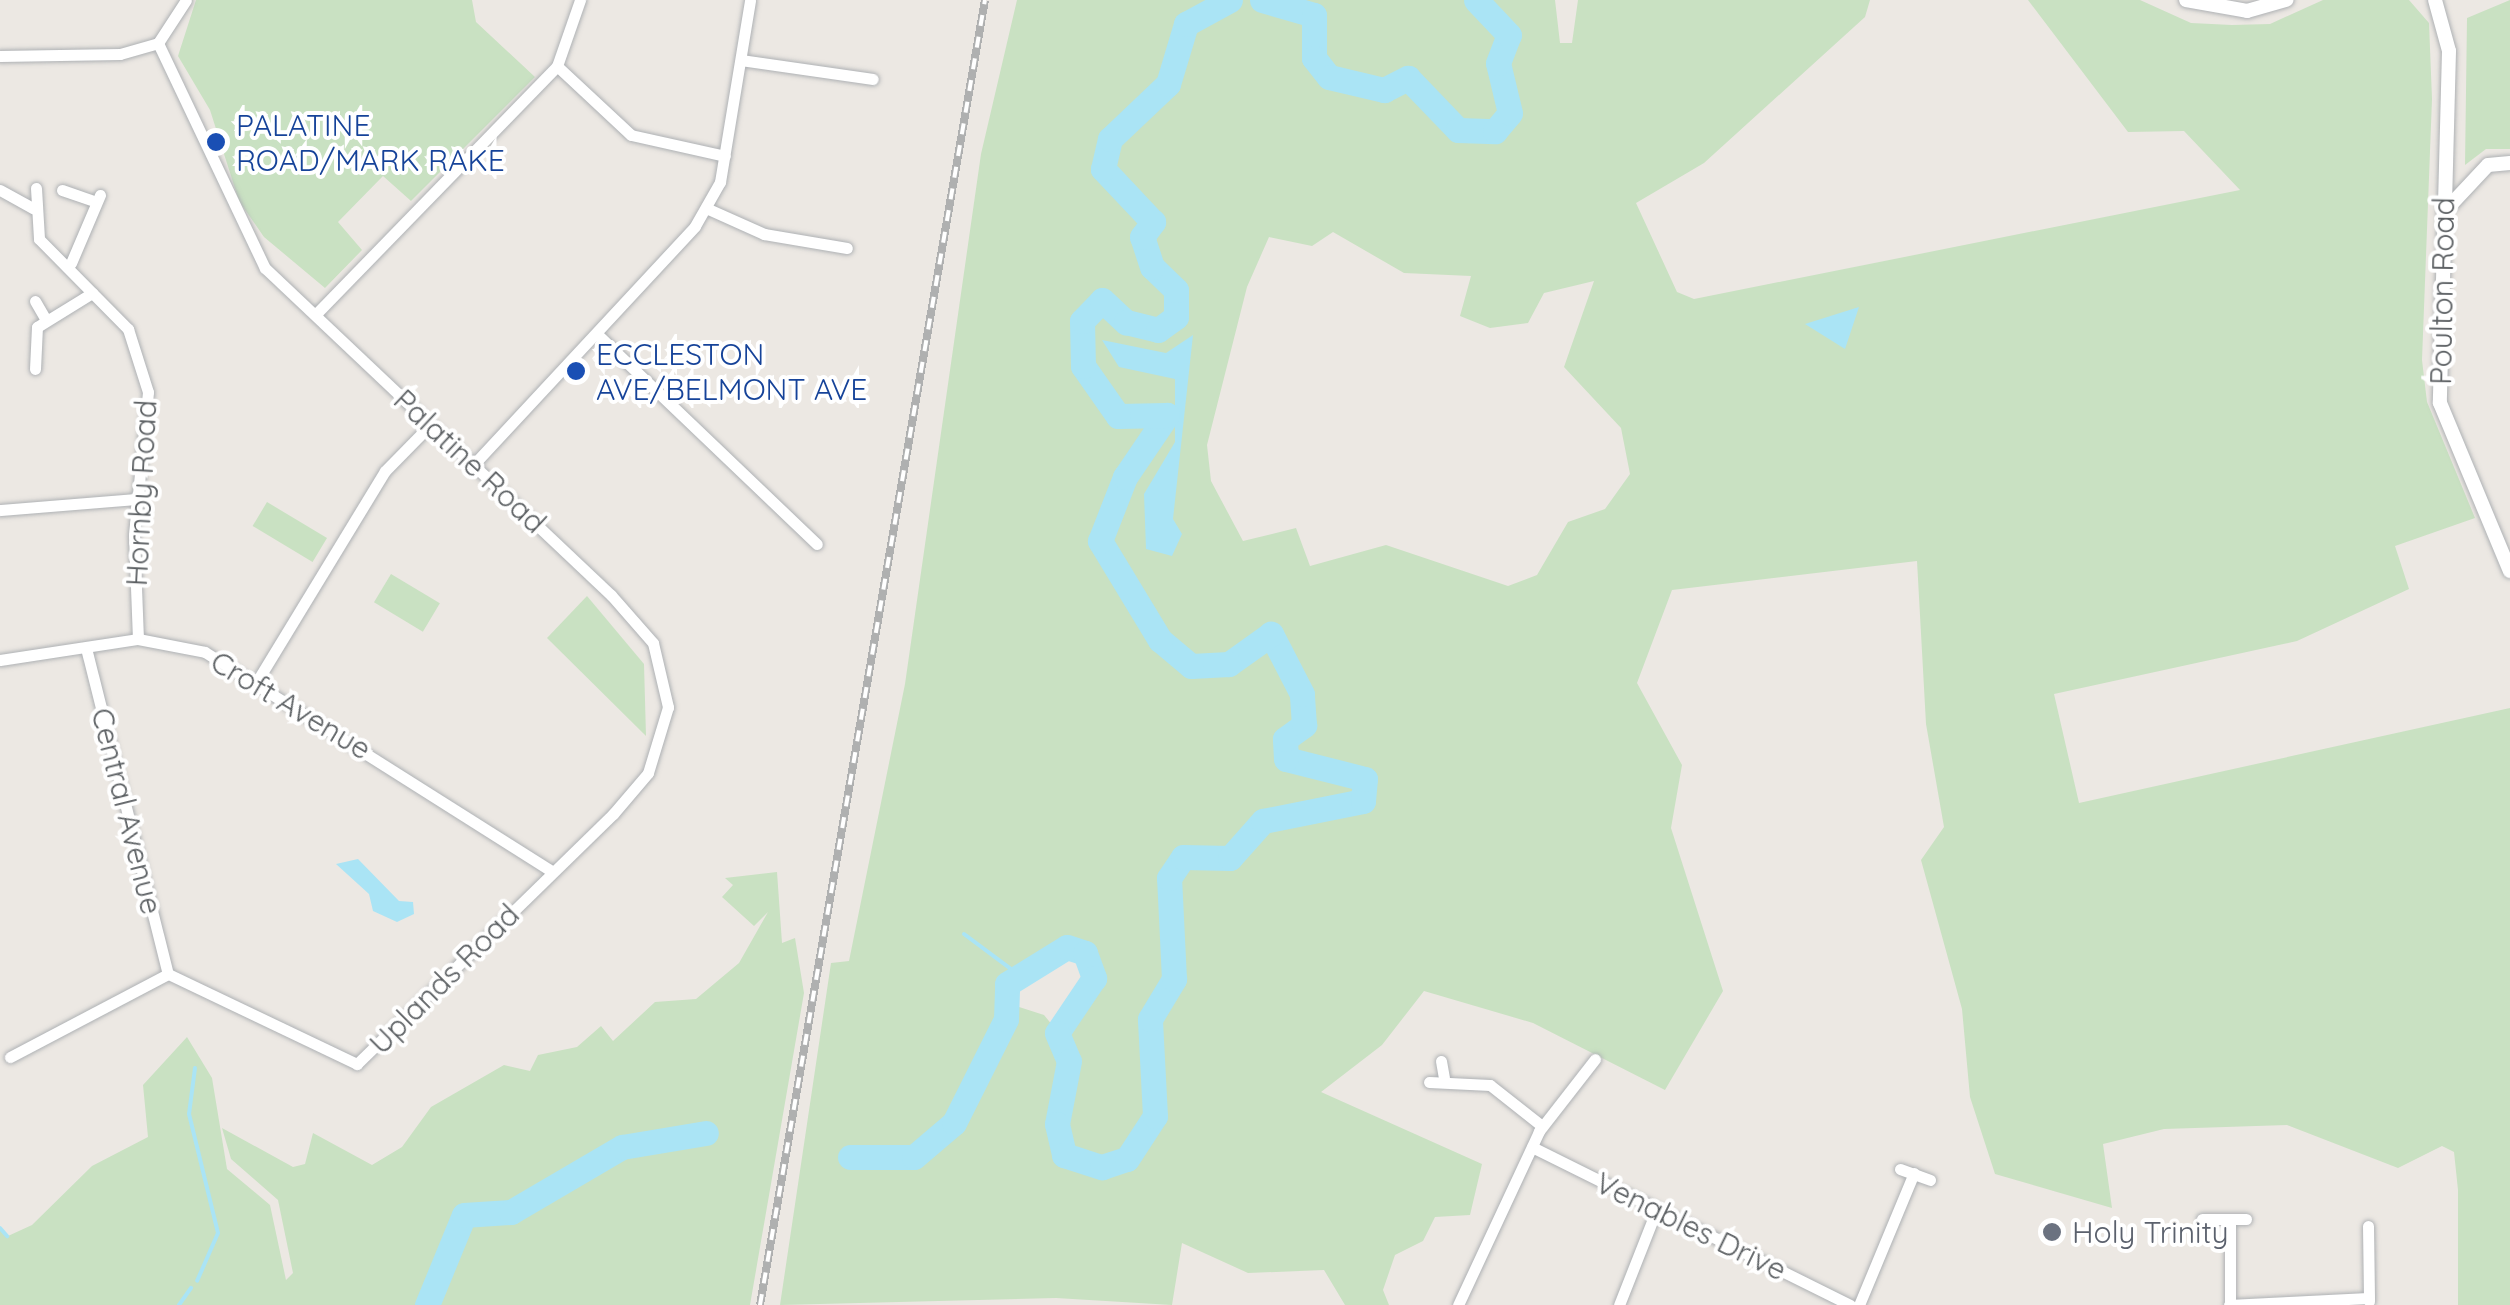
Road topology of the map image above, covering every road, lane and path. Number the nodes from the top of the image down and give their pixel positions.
1 (186, 0) edge
2 (580, 0) edge
3 (750, 0) edge
4 (2186, 0) edge
5 (2286, 0) edge
6 (2435, 0) edge
7 (158, 43) junction
8 (0, 56) edge
9 (742, 60) junction
10 (558, 66) junction
11 (873, 78) dead end
12 (725, 156) junction
13 (2510, 164) edge
14 (36, 188) dead end
15 (62, 190) dead end
16 (1, 196) edge
17 (33, 208) junction
18 (706, 208) junction
19 (2444, 212) junction
20 (847, 248) dead end
21 (70, 263) junction
22 (92, 293) junction
23 (35, 300) dead end
24 (316, 313) junction
25 (46, 320) junction
26 (597, 334) junction
27 (36, 369) dead end
28 (430, 425) junction
29 (475, 463) junction
30 (137, 499) junction
31 (0, 510) edge
32 (817, 544) dead end
33 (2510, 571) edge
34 (138, 639) junction
35 (86, 648) junction
36 (0, 660) edge
37 (259, 678) junction
38 (550, 871) junction
39 (168, 974) junction
40 (10, 1057) dead end
41 (1595, 1058) dead end
42 (1442, 1061) dead end
43 (1444, 1078) junction
44 (1429, 1082) dead end
45 (1542, 1126) junction
46 (1532, 1147) junction
47 (1900, 1169) dead end
48 (1914, 1173) junction
49 (1930, 1180) dead end
50 (1656, 1211) junction
51 (2202, 1219) dead end
52 (2230, 1220) junction
53 (2246, 1220) dead end
54 (2368, 1226) dead end
55 (2369, 1301) edge
56 (1458, 1305) edge
57 (1619, 1305) edge
58 (1850, 1305) edge
59 (1859, 1305) edge
60 (2230, 1305) edge

1 - 7 street
2 - 10 street
3 - 9 street
4 - 5 street
6 - 19 street, Poulton Road
7 - 8 street
7 - 24 street, Palatine Road
9 - 11 street
9 - 12 street
10 - 12 street
10 - 24 street
12 - 18 street
13 - 19 street
14 - 17 street
15 - 21 street
16 - 17 street
17 - 21 street, Hornby Road
18 - 20 street
18 - 26 street
19 - 33 street, Poulton Road
21 - 22 street, Hornby Road
22 - 25 street
22 - 30 street, Hornby Road
23 - 25 street
24 - 28 street, Palatine Road
25 - 27 street
26 - 29 street
26 - 32 street
28 - 29 street, Palatine Road
28 - 37 street
29 - 38 street, Palatine Road
30 - 31 street
30 - 34 street, Hornby Road
34 - 35 street, Croft Avenue
34 - 37 street, Croft Avenue
35 - 36 street, Croft Avenue
35 - 39 street, Central Avenue
37 - 38 street, Croft Avenue
38 - 39 street, Uplands Road
39 - 40 street
41 - 45 street
42 - 43 street
43 - 44 street
43 - 45 street
45 - 46 street
46 - 50 street, Venables Drive
46 - 56 street
47 - 48 street
48 - 49 street
48 - 59 street
50 - 57 street
50 - 58 street, Venables Drive
51 - 52 street
52 - 53 street
52 - 60 street
54 - 55 street
55 - 60 street

